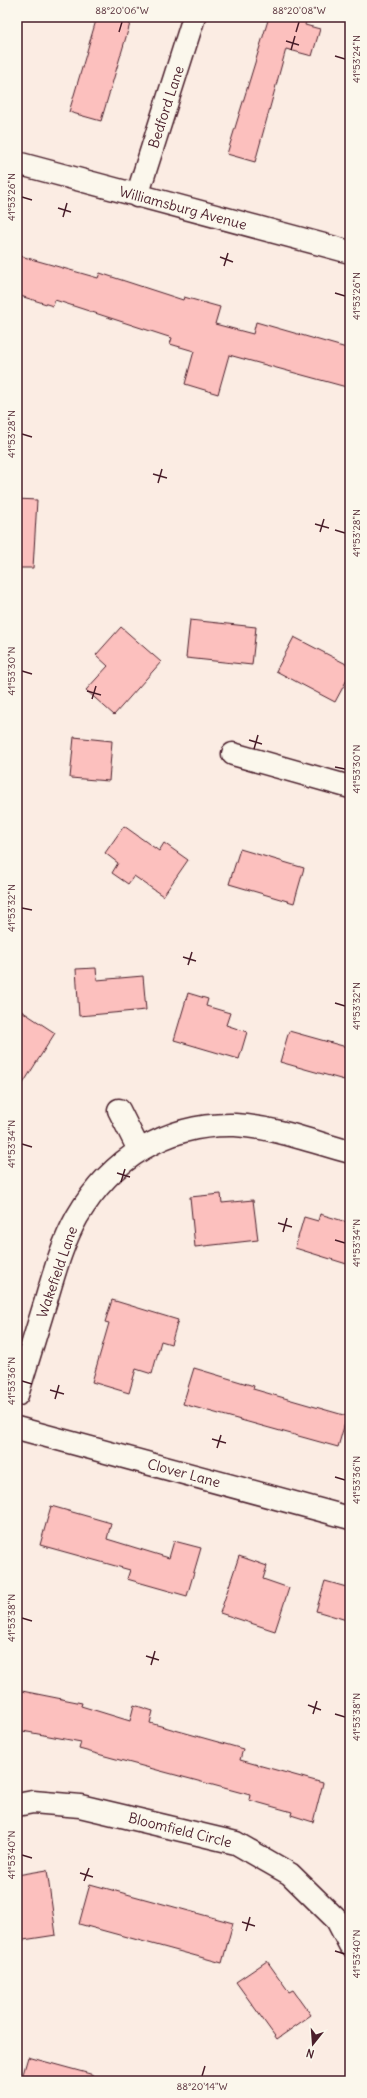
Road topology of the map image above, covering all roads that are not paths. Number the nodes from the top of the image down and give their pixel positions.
1 (194, 17) edge
2 (17, 163) edge
3 (137, 196) junction
4 (350, 252) edge
5 (233, 754) dead end
6 (350, 787) edge
7 (119, 1110) dead end
8 (139, 1150) junction
9 (350, 1152) edge
10 (17, 1395) edge
11 (17, 1428) edge
12 (350, 1518) edge
13 (17, 1805) edge
14 (350, 1945) edge

1 - 3 street, Bedford Lane
2 - 3 street, Williamsburg Avenue
3 - 4 street, Williamsburg Avenue
5 - 6 street
7 - 8 street
8 - 9 street, Wakefield Lane
8 - 10 street, Wakefield Lane
11 - 12 street, Clover Lane
13 - 14 street, Bloomfield Circle

